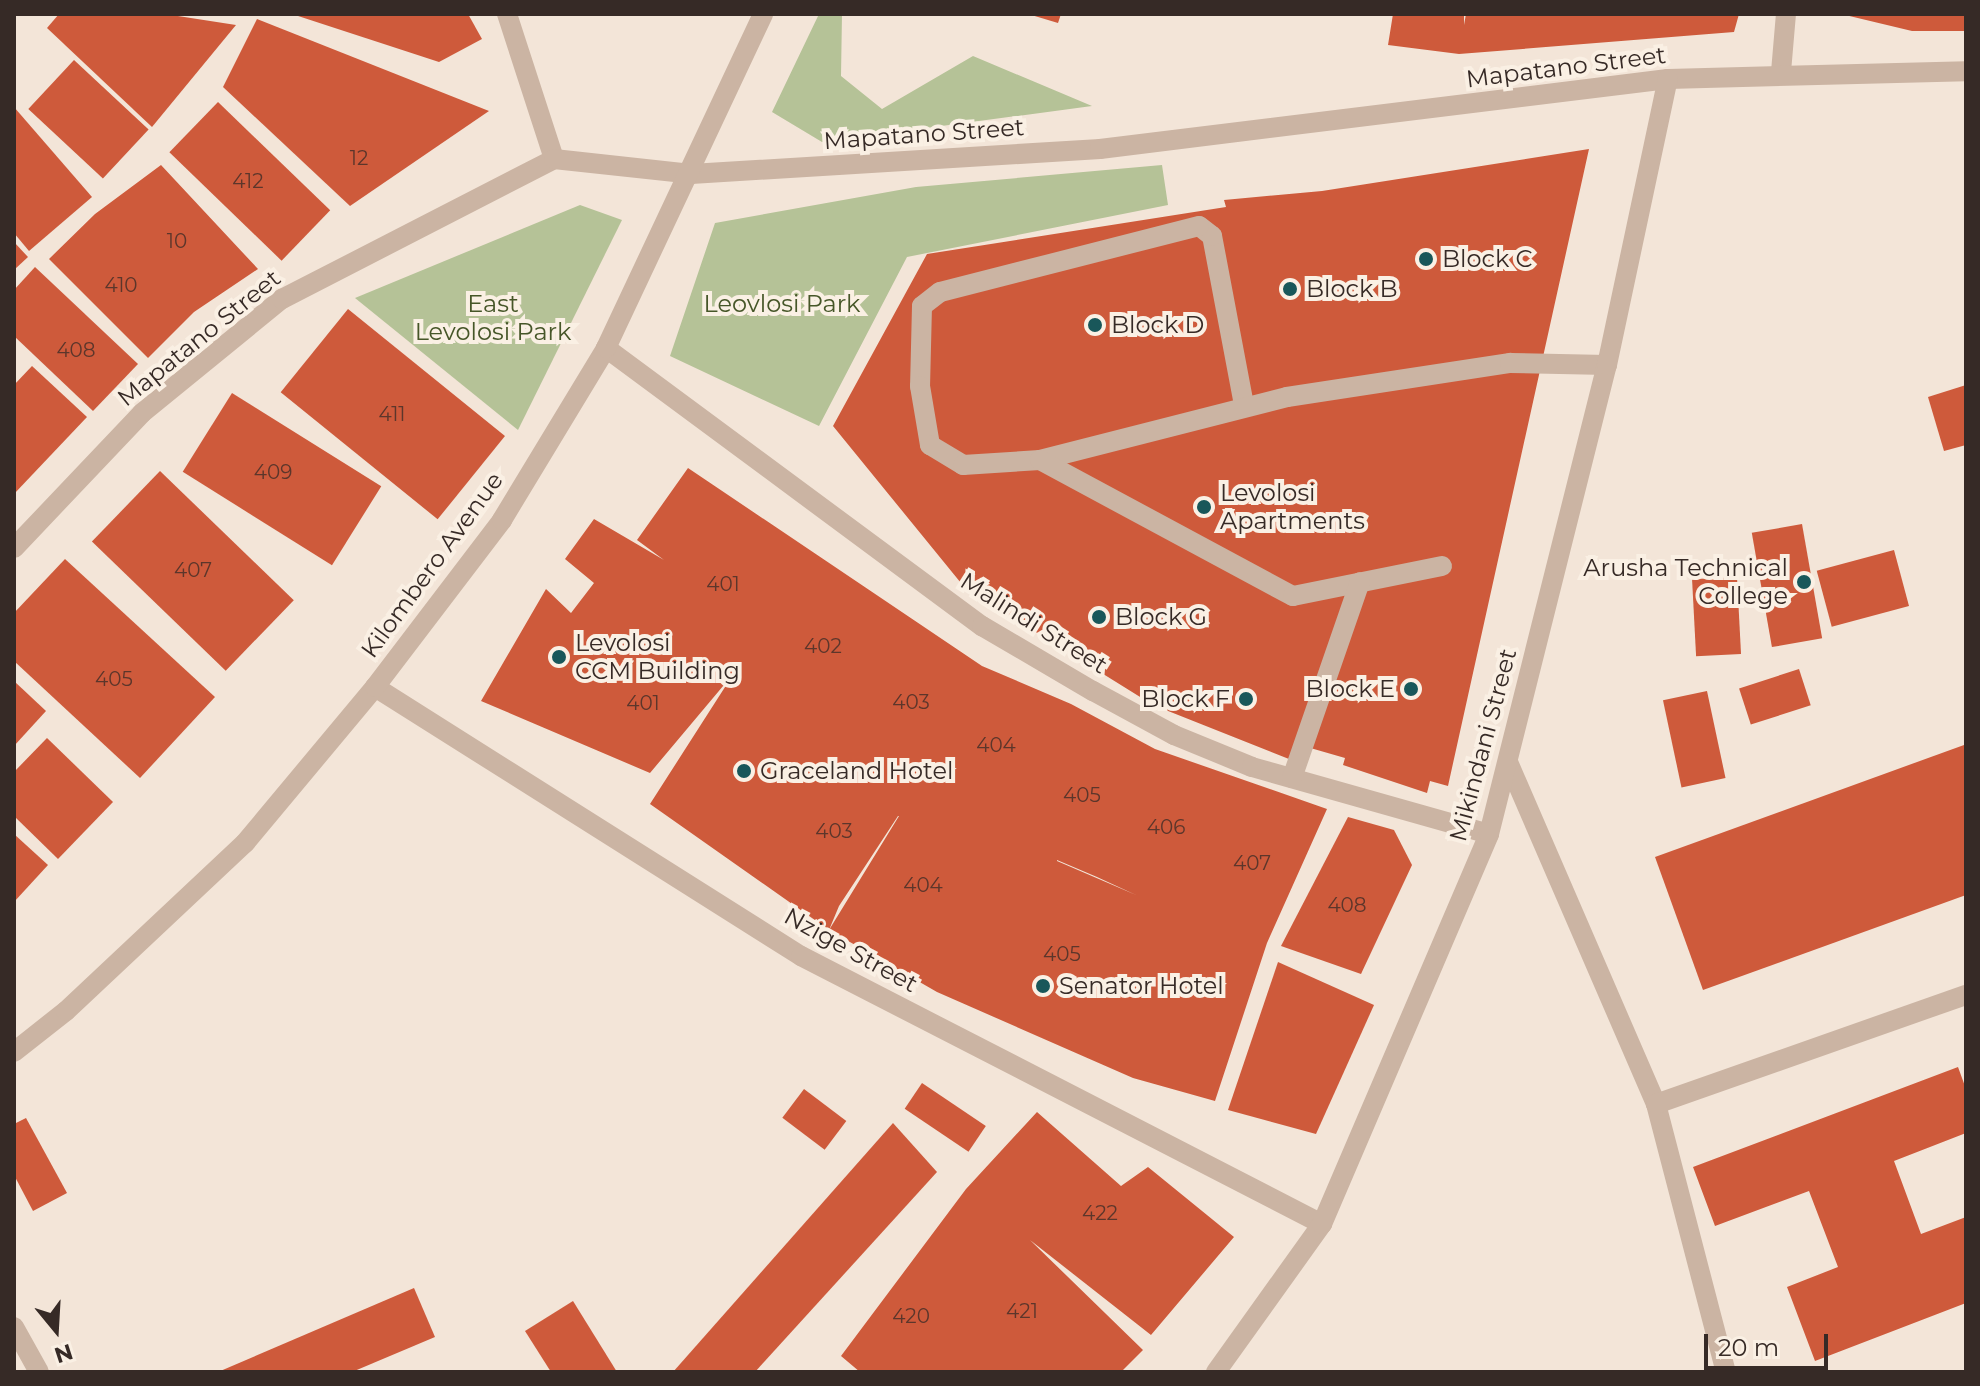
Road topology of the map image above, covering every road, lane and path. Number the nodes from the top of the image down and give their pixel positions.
1 (507, 14) edge
2 (763, 14) edge
3 (1786, 14) edge
4 (1966, 71) edge
5 (1781, 72) junction
6 (1668, 79) junction
7 (554, 159) junction
8 (691, 174) junction
9 (606, 348) junction
10 (1607, 365) junction
11 (1244, 405) junction
12 (1040, 460) junction
13 (14, 548) edge
14 (1442, 566) dead end
15 (1360, 582) junction
16 (375, 687) junction
17 (1508, 762) junction
18 (1292, 778) junction
19 (1489, 834) junction
20 (1966, 995) edge
21 (14, 1052) edge
22 (1656, 1104) junction
23 (1322, 1224) junction
24 (14, 1327) edge
25 (39, 1372) edge
26 (1216, 1372) edge
27 (1726, 1372) edge

1 - 7 street
2 - 8 street, Kilombero Avenue
3 - 5 street
4 - 5 street, Mapatano Street
5 - 6 street, Mapatano Street
6 - 8 street, Mapatano Street
6 - 10 street, Mikindani Street
7 - 8 street, Mapatano Street
7 - 13 street, Mapatano Street
8 - 9 street, Kilombero Avenue
9 - 16 street, Kilombero Avenue
9 - 18 street, Malindi Street
10 - 11 street
10 - 17 street, Mikindani Street
11 - 12 street
11 - 12 street
12 - 15 street
14 - 15 street
15 - 18 street
16 - 21 street, Kilombero Avenue
16 - 23 street, Nzige Street
17 - 19 street, Mikindani Street
17 - 22 street
18 - 19 street, Malindi Street
19 - 23 street, Mikindani Street
20 - 22 street
22 - 27 street
23 - 26 street, Mikindani Street
24 - 25 street

